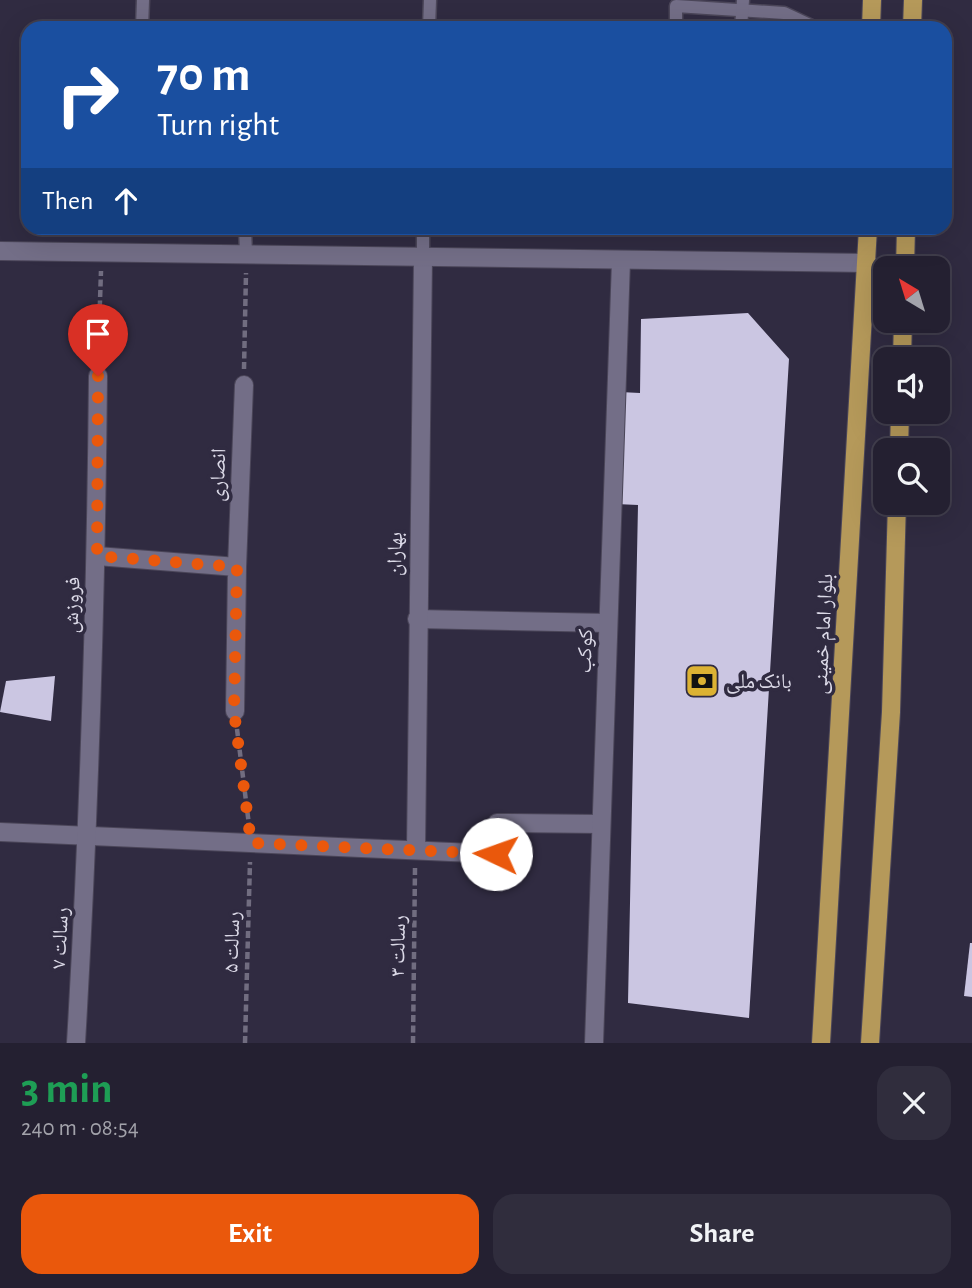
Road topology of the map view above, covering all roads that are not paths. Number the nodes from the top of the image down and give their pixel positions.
1 (143, 0) edge
2 (430, 0) edge
3 (872, 0) edge
4 (913, 0) edge
5 (743, 5) edge
6 (142, 21) edge
7 (429, 21) edge
8 (676, 21) edge
9 (802, 21) edge
10 (871, 21) edge
11 (912, 21) edge
12 (245, 235) edge
13 (423, 235) edge
14 (868, 235) edge
15 (906, 235) edge
16 (0, 251) edge
17 (246, 254) junction
18 (905, 256) edge
19 (423, 258) junction
20 (621, 261) junction
21 (868, 263) junction
22 (98, 376) road end
23 (244, 385) road end
24 (897, 515) edge
25 (97, 556) junction
26 (237, 567) junction
27 (417, 620) junction
28 (608, 623) junction
29 (234, 711) road end
30 (601, 824) junction
31 (0, 832) edge
32 (88, 835) junction
33 (416, 850) junction
34 (76, 1043) edge
35 (594, 1043) edge
36 (821, 1043) edge
37 (870, 1043) edge

1 - 6 lane
2 - 7 lane
3 - 10 main road
4 - 11 main road
5 - 8 lane
5 - 9 lane
12 - 17 lane
13 - 19 lane
14 - 21 main road, بلوار امام خمینی
15 - 18 main road
16 - 17 street
17 - 19 street
19 - 20 street
19 - 27 street, بهاران
20 - 21 street
20 - 28 street, کوکب
21 - 36 main road, بلوار امام خمینی
22 - 25 street, فروزش
23 - 26 street, انصاری
24 - 37 main road
25 - 26 street
25 - 32 street, فروزش
26 - 29 street, انصاری
27 - 28 street
27 - 33 street, بهاران
28 - 30 street, کوکب
30 - 33 street
30 - 35 street, کوکب
31 - 32 street
32 - 33 street
32 - 34 street, رسالت ۷

